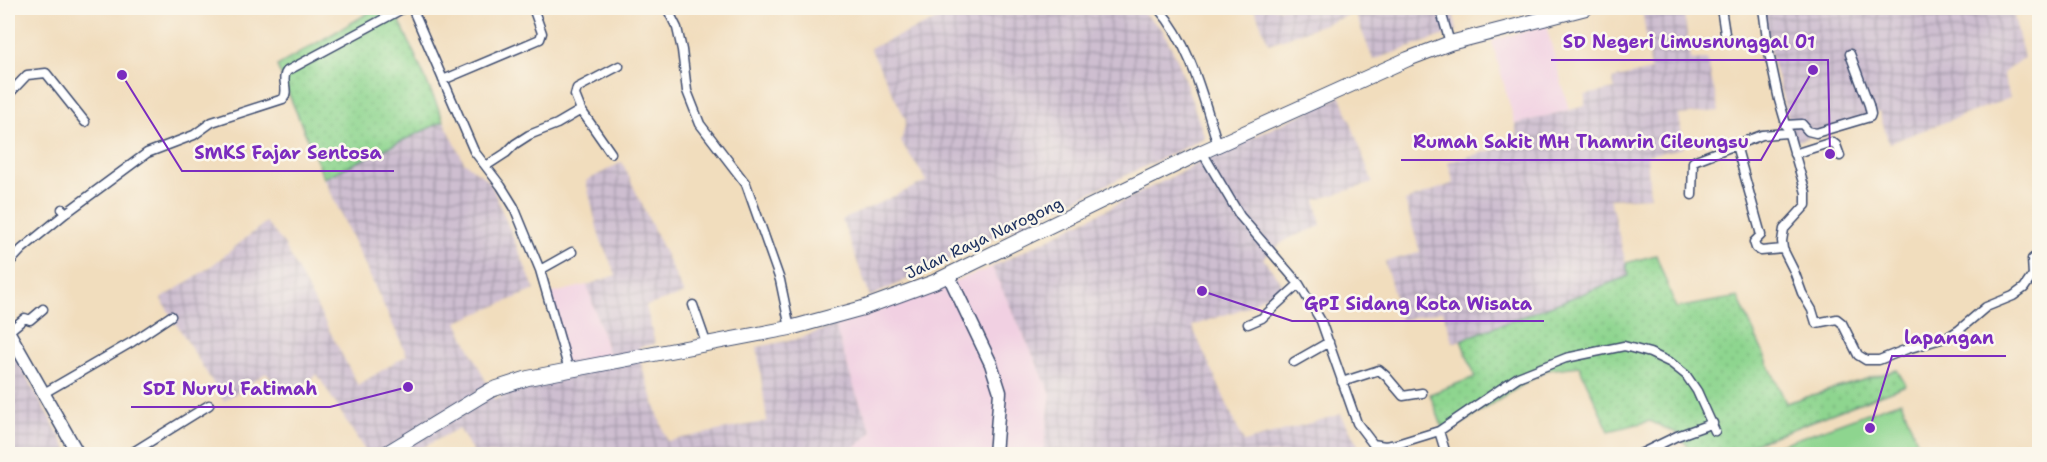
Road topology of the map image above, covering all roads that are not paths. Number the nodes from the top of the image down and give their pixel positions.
1 (404, 8) edge
2 (412, 8) edge
3 (533, 8) edge
4 (667, 8) edge
5 (1158, 8) edge
6 (1440, 8) edge
7 (1586, 8) edge
8 (1721, 8) edge
9 (1763, 8) edge
10 (1726, 40) dead end
11 (1450, 43) junction
12 (1850, 54) dead end
13 (619, 66) dead end
14 (443, 80) junction
15 (8, 95) edge
16 (581, 110) junction
17 (85, 122) dead end
18 (1786, 129) junction
19 (1218, 145) junction
20 (1736, 145) junction
21 (1203, 152) junction
22 (611, 153) dead end
23 (1794, 154) junction
24 (1840, 156) dead end
25 (486, 166) junction
26 (1692, 195) dead end
27 (1783, 249) junction
28 (572, 252) dead end
29 (2040, 253) edge
30 (8, 264) edge
31 (540, 270) junction
32 (949, 276) junction
33 (1299, 284) junction
34 (693, 305) dead end
35 (44, 309) dead end
36 (171, 316) dead end
37 (1248, 324) dead end
38 (789, 328) junction
39 (8, 331) edge
40 (1329, 342) junction
41 (707, 345) junction
42 (1294, 362) dead end
43 (568, 370) junction
44 (1342, 382) junction
45 (44, 393) junction
46 (1422, 393) dead end
47 (209, 405) dead end
48 (1438, 431) junction
49 (78, 454) edge
50 (130, 454) edge
51 (385, 454) edge
52 (995, 454) edge
53 (1446, 454) edge
54 (1640, 454) edge

1 - 30 street
2 - 14 street
3 - 14 street
4 - 38 street
5 - 19 street
6 - 11 street
7 - 11 main road, Jalan Raya Narogong
8 - 10 street
9 - 18 street
11 - 19 main road, Jalan Raya Narogong
12 - 18 street
13 - 16 street
14 - 25 street
15 - 17 street
16 - 22 street
16 - 25 street
18 - 20 street
18 - 23 street
19 - 21 main road, Jalan Raya Narogong
20 - 26 street
20 - 27 street
21 - 32 main road, Jalan Raya Narogong
21 - 33 street
23 - 24 street
23 - 27 street
25 - 31 street
27 - 29 street
28 - 31 street
31 - 43 street
32 - 38 main road, Jalan Raya Narogong
32 - 52 street
33 - 37 street
33 - 40 street
34 - 41 street
35 - 39 street
36 - 45 street
38 - 41 main road, Jalan Raya Narogong
39 - 45 street
40 - 42 street
40 - 44 street
41 - 43 main road, Jalan Raya Narogong
43 - 51 main road, Jalan Raya Narogong
44 - 46 street
44 - 48 street
45 - 49 street
47 - 50 street
48 - 53 street
48 - 54 street

